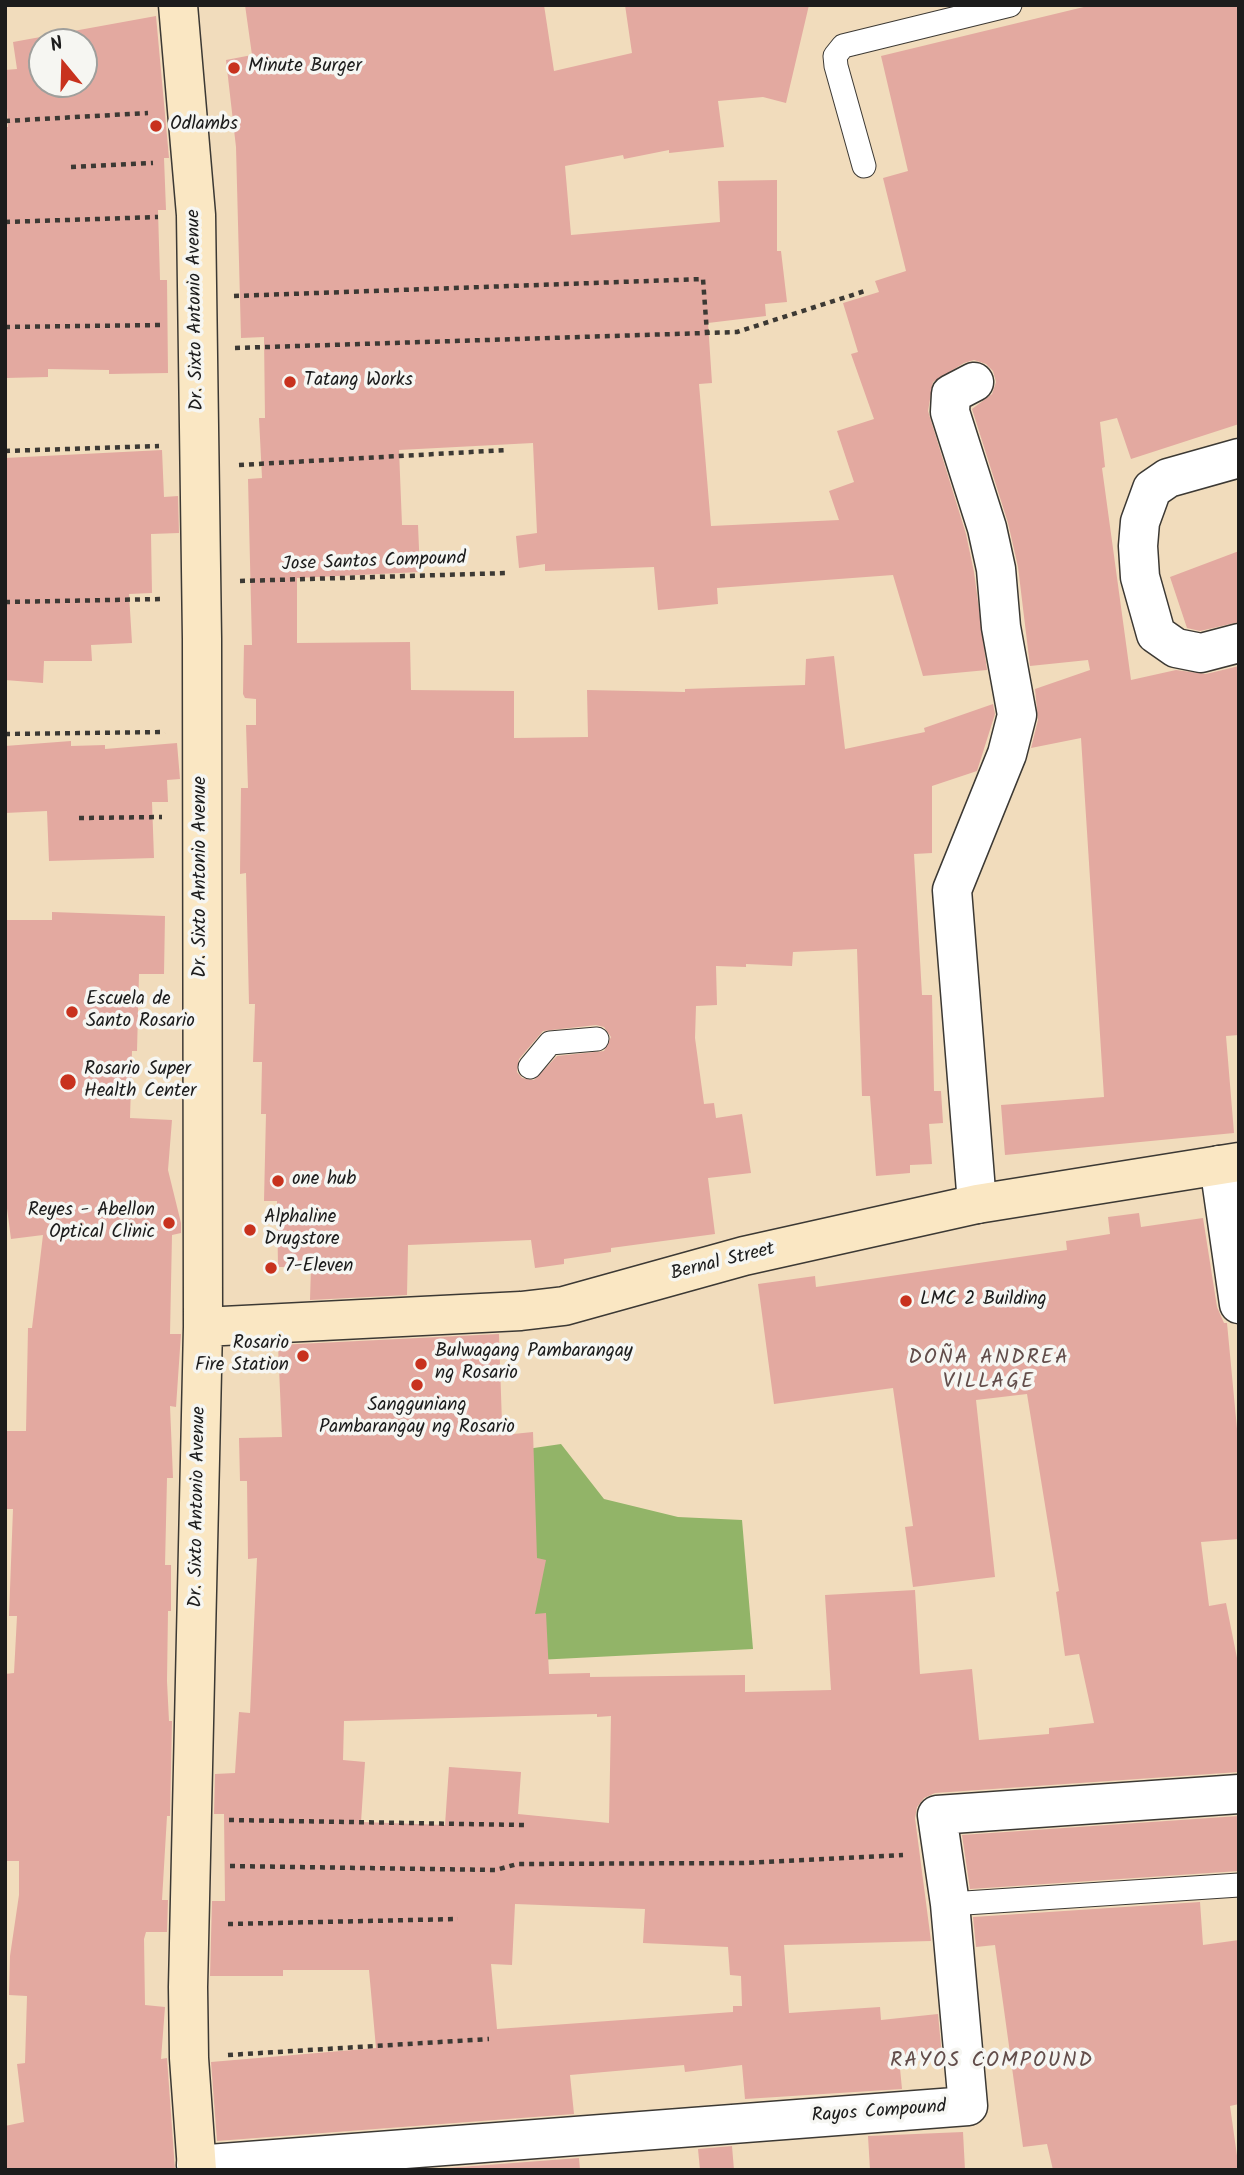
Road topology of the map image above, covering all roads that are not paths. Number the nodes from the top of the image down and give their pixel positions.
1 (178, 5) edge
2 (1010, 5) edge
3 (864, 166) dead end
4 (974, 382) dead end
5 (1239, 458) edge
6 (1239, 643) edge
7 (597, 1039) dead end
8 (530, 1068) dead end
9 (1229, 1164) edge
10 (977, 1204) junction
11 (1239, 1304) edge
12 (203, 1328) junction
13 (1239, 1794) edge
14 (1239, 1885) edge
15 (950, 1905) junction
16 (197, 2167) edge

1 - 12 main road, Dr. Sixto Antonio Avenue
2 - 3 lane
4 - 10 street
5 - 6 street
7 - 8 lane
9 - 10 main road, Bernal Street
9 - 11 street
10 - 12 main road, Bernal Street
12 - 16 main road, Dr. Sixto Antonio Avenue
13 - 15 street, Rayos Compound
14 - 15 lane
15 - 16 street, Rayos Compound

